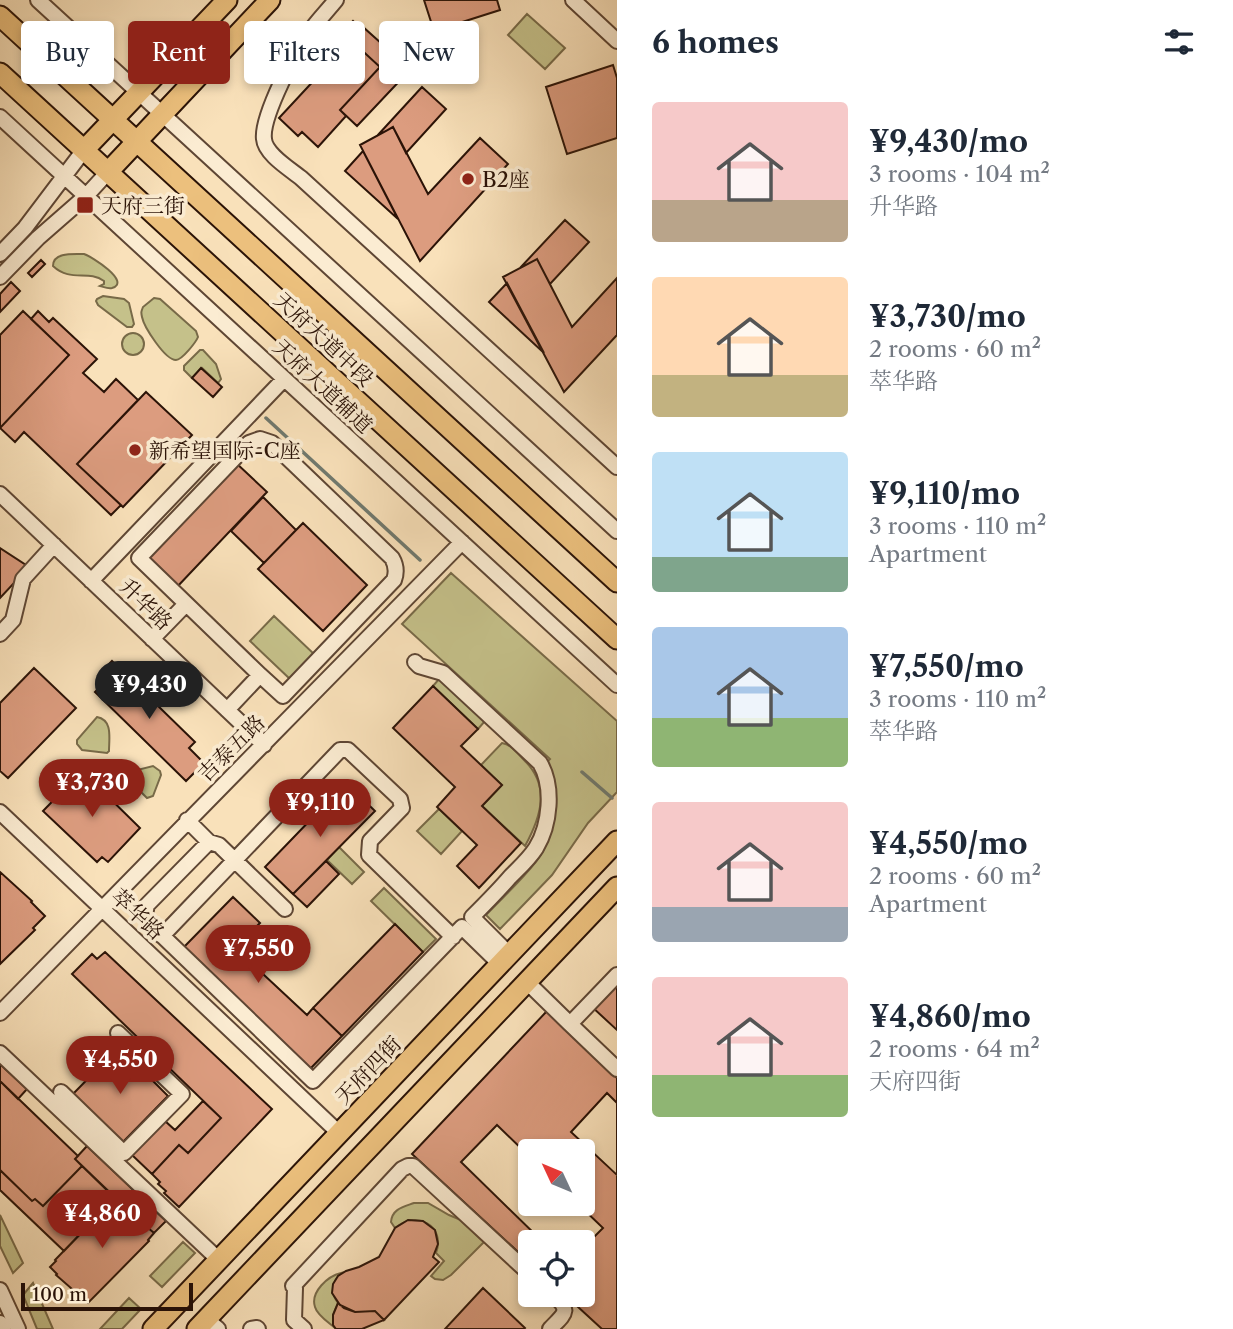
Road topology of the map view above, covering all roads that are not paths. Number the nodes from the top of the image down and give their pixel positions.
1 (38, 0) edge
2 (227, 0) edge
3 (270, 0) edge
4 (336, 0) edge
5 (573, 0) edge
6 (0, 16) edge
7 (617, 41) edge
8 (0, 73) edge
9 (139, 93) junction
10 (163, 114) junction
11 (0, 117) edge
12 (113, 120) junction
13 (137, 142) junction
14 (84, 150) junction
15 (108, 172) junction
16 (64, 176) junction
17 (86, 196) junction
18 (0, 254) edge
19 (0, 277) edge
20 (284, 379) junction
21 (617, 467) edge
22 (0, 494) edge
23 (617, 531) edge
24 (462, 542) junction
25 (54, 545) junction
26 (91, 581) junction
27 (617, 582) edge
28 (186, 604) junction
29 (0, 634) edge
30 (152, 639) junction
31 (617, 639) edge
32 (415, 662) dead end
33 (260, 675) junction
34 (617, 685) edge
35 (227, 709) junction
36 (264, 745) junction
37 (0, 812) edge
38 (187, 820) junction
39 (209, 842) junction
40 (617, 842) edge
41 (235, 860) junction
42 (617, 887) edge
43 (102, 909) junction
44 (285, 909) dead end
45 (162, 936) junction
46 (453, 937) junction
47 (505, 959) junction
48 (617, 975) edge
49 (527, 982) junction
50 (0, 1013) edge
51 (570, 1024) junction
52 (118, 1033) dead end
53 (0, 1053) edge
54 (617, 1069) edge
55 (61, 1092) dead end
56 (339, 1133) junction
57 (219, 1260) junction
58 (518, 1262) edge
59 (0, 1290) edge
60 (564, 1307) edge
61 (0, 1323) edge
62 (207, 1326) edge
63 (2, 1329) edge
64 (18, 1329) edge
65 (153, 1329) edge
66 (251, 1329) edge
67 (258, 1329) edge
68 (304, 1329) edge
69 (550, 1329) edge

1 - 9 street
2 - 9 main road
3 - 10 main road
4 - 21 street
5 - 7 street
6 - 12 main road, 天府大道中段
8 - 14 main road, 天府大道中段
9 - 10 street
9 - 12 main road
10 - 13 main road
10 - 23 street
11 - 16 street, 天府大道辅道
12 - 13 main road, 天府大道中段
12 - 14 main road
13 - 15 main road
13 - 27 main road, 天府大道中段
14 - 15 main road, 天府大道中段
14 - 16 street
15 - 17 street
15 - 31 main road, 天府大道中段
16 - 17 street, 天府大道辅道
16 - 18 street
17 - 19 street
17 - 20 street, 天府大道辅道
20 - 24 street, 天府大道辅道
20 - 26 street
22 - 25 street, 升华路
24 - 34 street, 天府大道辅道
24 - 36 street, 吉泰五路
25 - 26 street, 升华路
25 - 29 street
26 - 30 street, 升华路
28 - 30 street
28 - 33 street
28 - 33 street
30 - 35 street, 升华路
32 - 47 street
33 - 35 street
35 - 36 street, 升华路
36 - 38 street, 吉泰五路
37 - 43 street, 萃华路
38 - 39 street
38 - 43 street, 吉泰五路
39 - 41 street
39 - 45 street
40 - 47 main road, 天府四街
41 - 44 street
41 - 45 street
41 - 46 street
42 - 49 main road
43 - 50 street, 吉泰五路
43 - 56 street, 萃华路
45 - 46 street
46 - 47 street
47 - 56 main road, 天府四街
48 - 51 street
49 - 51 street
49 - 62 main road
51 - 54 street
52 - 55 street
53 - 57 street
56 - 57 main road, 天府四街
57 - 65 main road, 天府四街
58 - 68 street
59 - 64 street
60 - 69 street
61 - 63 street
66 - 67 street

